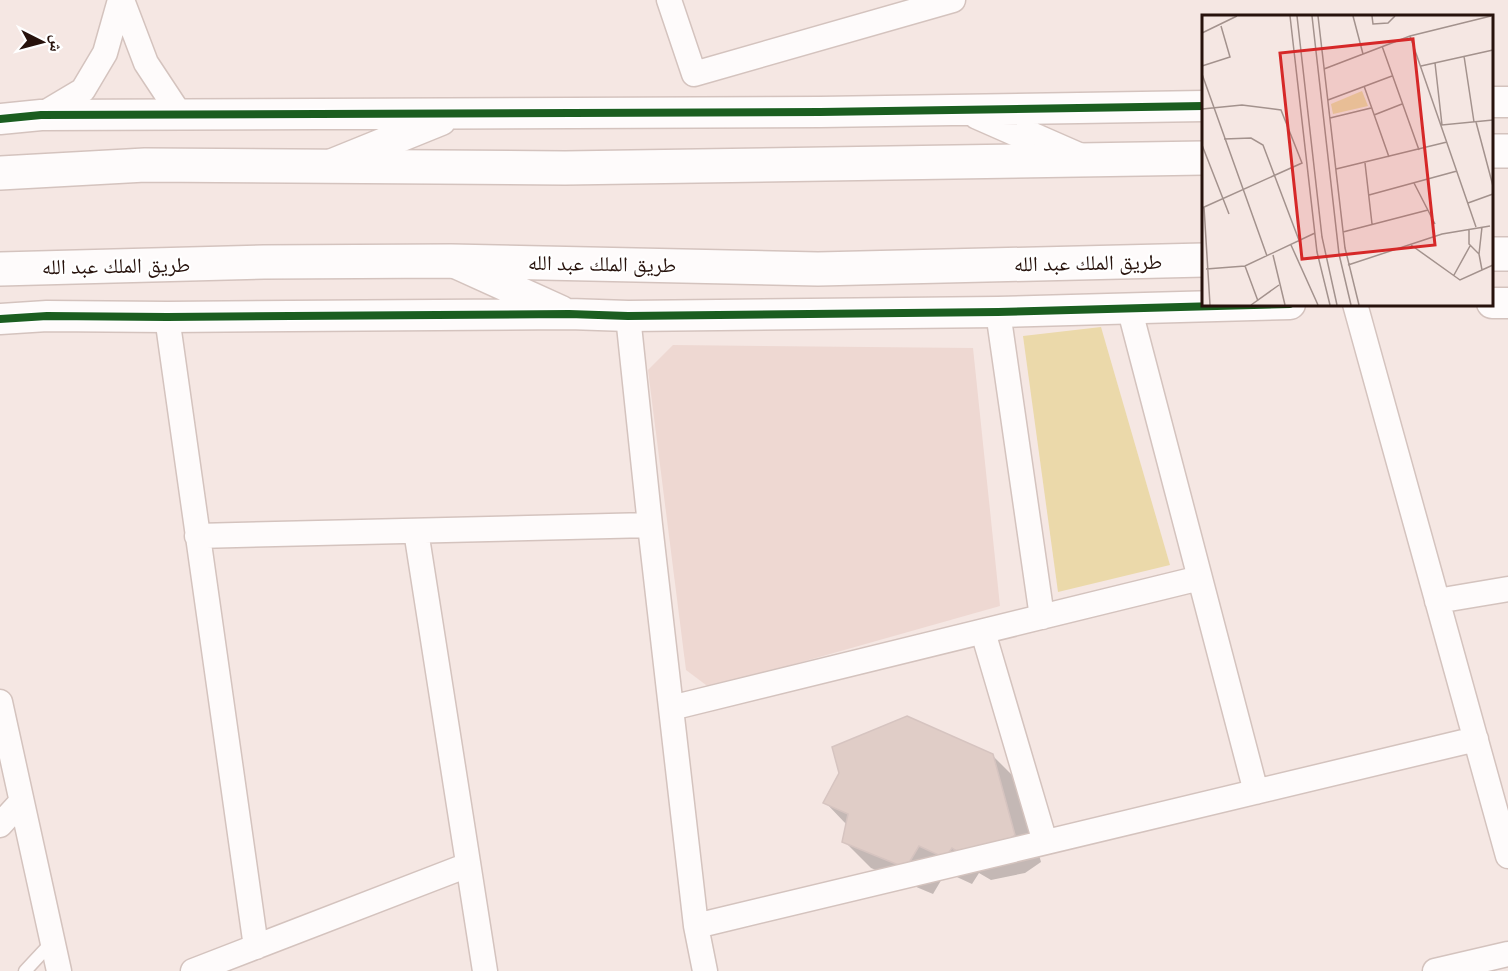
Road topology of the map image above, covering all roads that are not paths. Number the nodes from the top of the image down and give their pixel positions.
1 (121, 0) edge
2 (669, 0) edge
3 (953, 0) edge
4 (1202, 106) edge
5 (968, 110) junction
6 (455, 114) junction
7 (41, 116) junction
8 (181, 116) junction
9 (0, 119) edge
10 (1202, 158) edge
11 (1085, 161) junction
12 (326, 166) junction
13 (0, 172) edge
14 (1202, 260) edge
15 (452, 261) junction
16 (0, 270) edge
17 (1202, 306) edge
18 (1356, 306) edge
19 (1129, 307) junction
20 (998, 312) junction
21 (569, 314) junction
22 (628, 316) junction
23 (167, 317) junction
24 (0, 319) edge
25 (650, 525) junction
26 (416, 531) junction
27 (197, 536) junction
28 (1200, 578) junction
29 (1508, 589) edge
30 (1437, 601) junction
31 (1042, 617) junction
32 (983, 632) junction
33 (0, 702) edge
34 (671, 708) junction
35 (1476, 739) junction
36 (1256, 792) junction
37 (21, 802) junction
38 (0, 825) edge
39 (1045, 842) junction
40 (1508, 856) edge
41 (468, 865) junction
42 (696, 926) junction
43 (52, 942) junction
44 (256, 947) junction
45 (1508, 954) edge
46 (25, 971) edge
47 (59, 971) edge
48 (193, 971) edge
49 (485, 971) edge
50 (705, 971) edge
51 (1435, 971) edge

1 - 7 street
1 - 8 street
2 - 3 street
4 - 5 street
5 - 6 street
5 - 11 street
6 - 8 street
6 - 12 street
7 - 8 street
7 - 9 street
10 - 11 main road
11 - 12 main road
12 - 13 main road
14 - 15 main road, طريق الملك عبد الله
15 - 16 main road, طريق الملك عبد الله
15 - 21 street
17 - 19 street
18 - 30 street
19 - 20 street
19 - 28 street
20 - 22 street
20 - 31 street
21 - 22 street
21 - 23 street
22 - 25 street
23 - 24 street
23 - 27 street
25 - 26 street
25 - 34 street
26 - 27 street
26 - 41 street
27 - 44 street
28 - 31 street
28 - 36 street
29 - 30 street
30 - 35 street
31 - 32 street
32 - 34 street
32 - 39 street
33 - 37 street
34 - 42 street
35 - 36 street
35 - 40 street
36 - 39 street
37 - 38 street
37 - 43 street
39 - 42 street
41 - 44 street
41 - 49 street
42 - 50 street
43 - 46 lane
43 - 47 street
44 - 48 street
45 - 51 street

